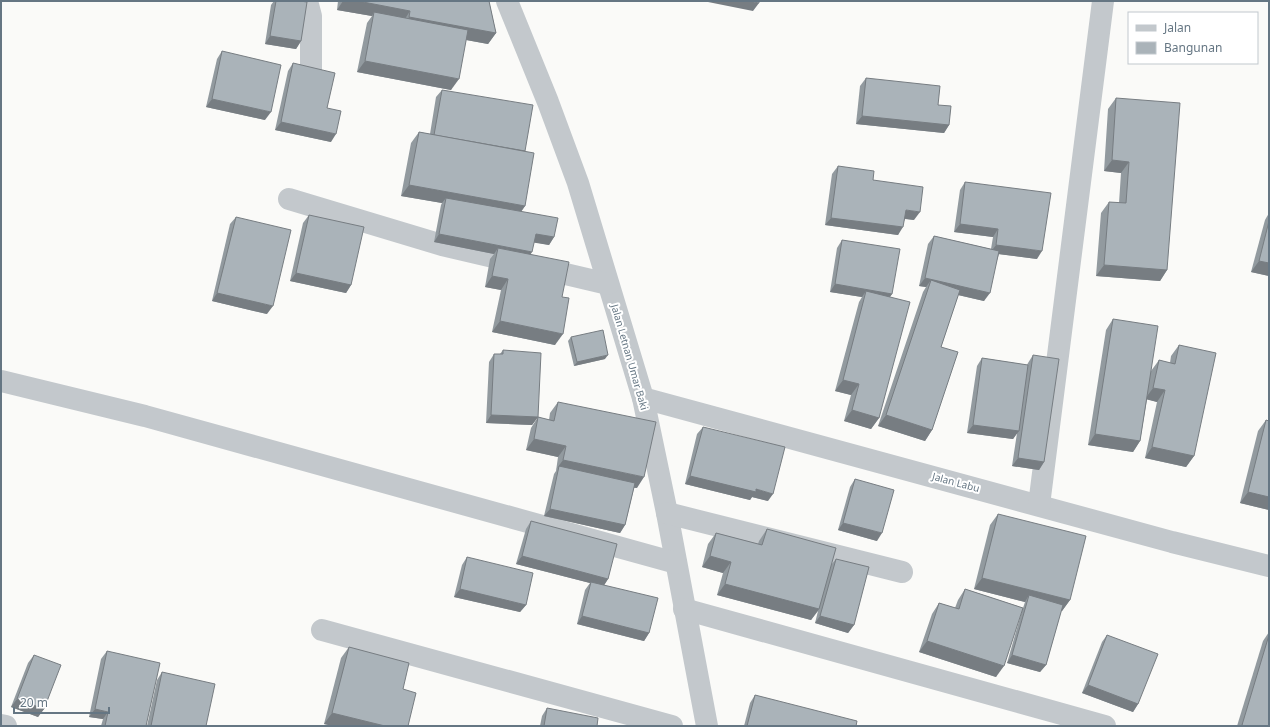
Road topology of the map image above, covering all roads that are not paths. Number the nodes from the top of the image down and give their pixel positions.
1 (307, 1) edge
2 (507, 1) edge
3 (1104, 1) edge
4 (311, 72) edge
5 (289, 199) dead end
6 (608, 284) junction
7 (1, 381) edge
8 (643, 398) junction
9 (1039, 505) junction
10 (667, 513) junction
11 (676, 563) junction
12 (1269, 566) edge
13 (902, 572) dead end
14 (684, 609) junction
15 (322, 630) dead end
16 (1, 725) edge
17 (6, 726) edge
18 (672, 726) edge
19 (707, 726) edge
20 (1106, 726) edge

1 - 4 street
2 - 6 street, Jalan Letnan Umar Baki
3 - 9 street
5 - 6 street
6 - 8 street, Jalan Letnan Umar Baki
7 - 11 street
8 - 9 street, Jalan Labu
8 - 10 street, Jalan Letnan Umar Baki
9 - 12 street, Jalan Labu
10 - 11 street, Jalan Letnan Umar Baki
10 - 13 street
11 - 14 street, Jalan Letnan Umar Baki
14 - 19 street, Jalan Letnan Umar Baki
14 - 20 street
15 - 18 street
16 - 17 street

